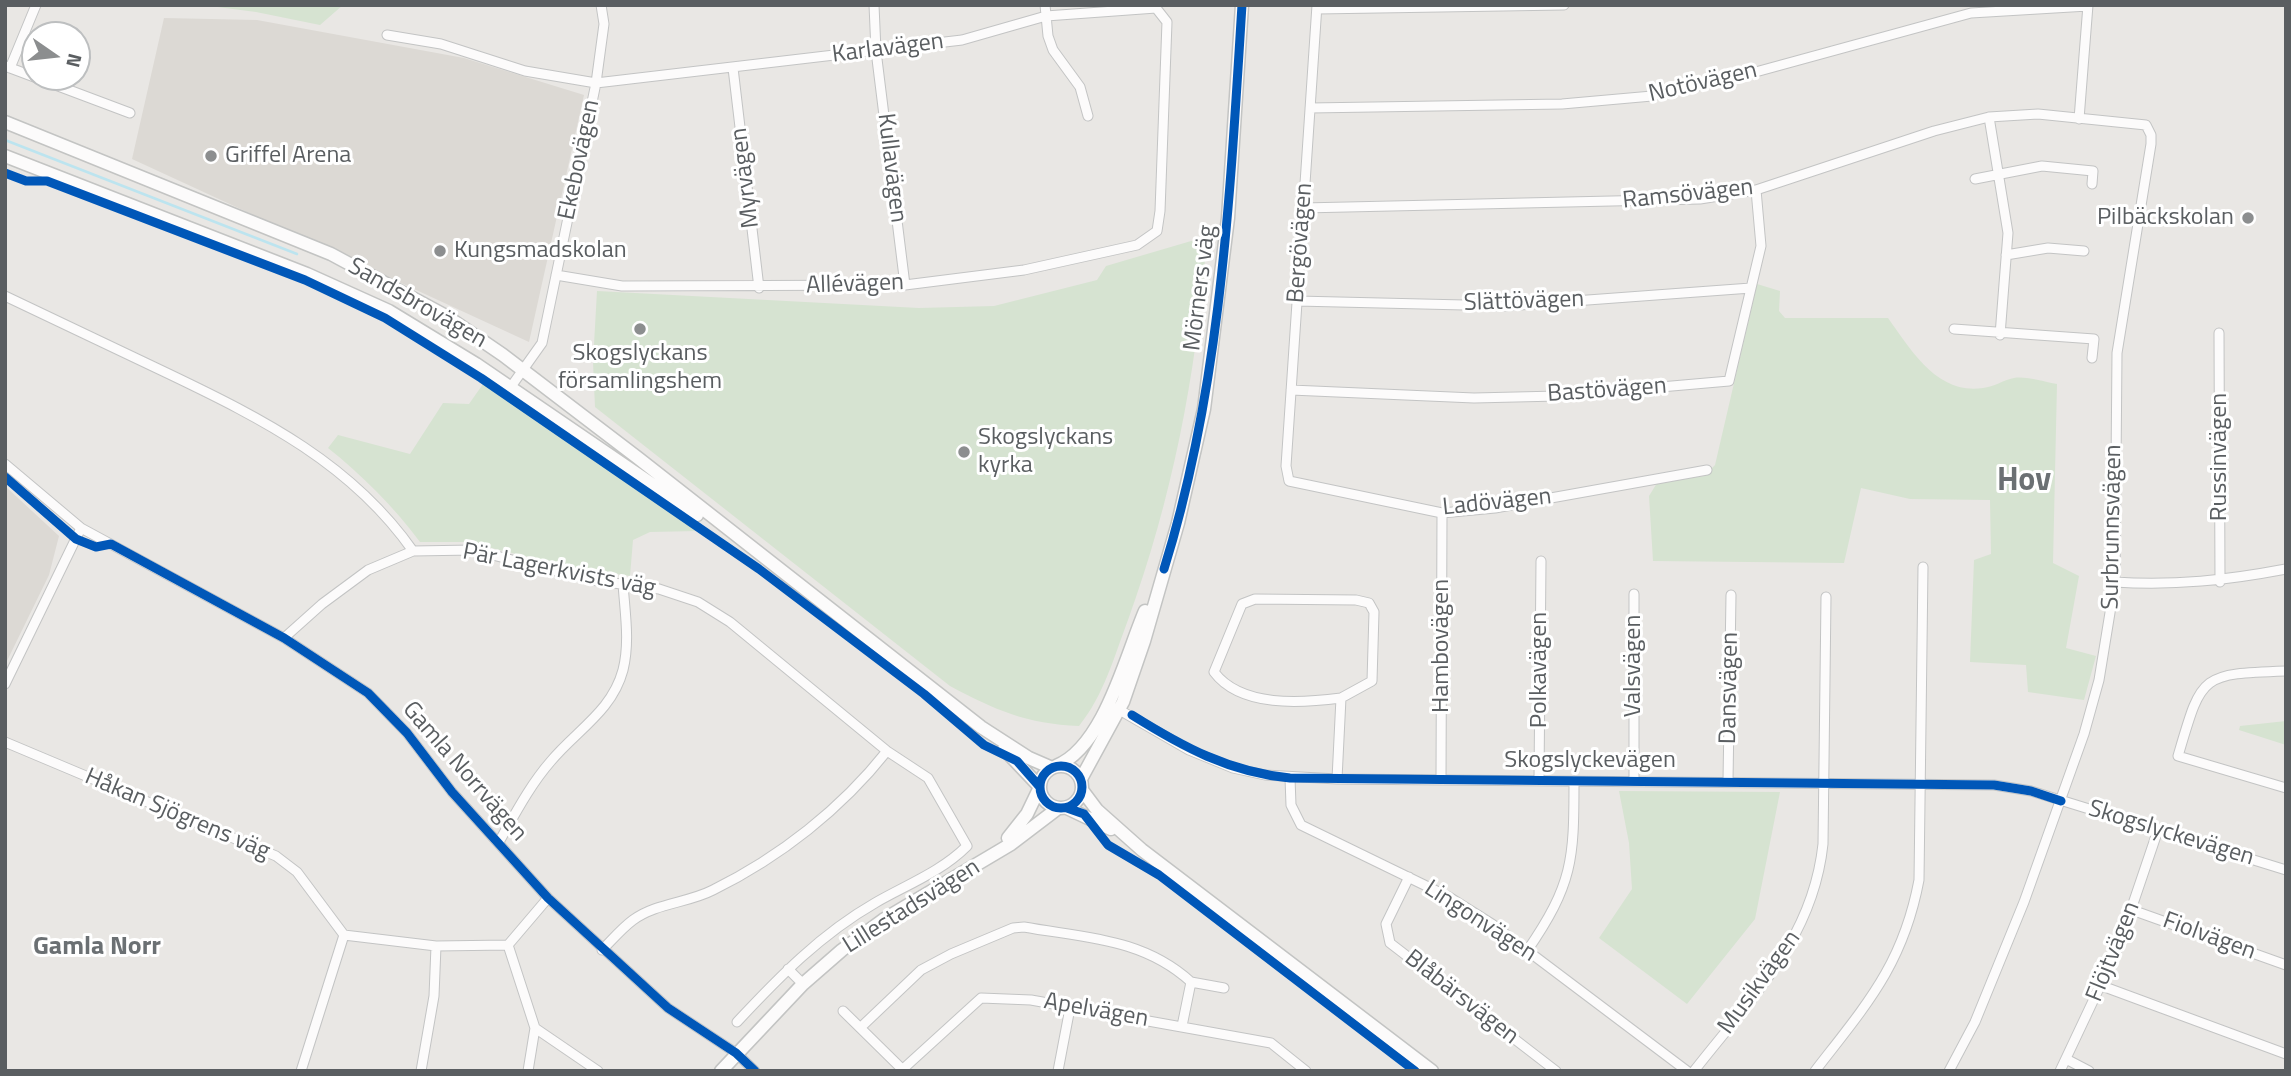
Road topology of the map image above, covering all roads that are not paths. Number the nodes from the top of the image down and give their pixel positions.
1 (36, 5) edge
2 (601, 5) edge
3 (874, 5) edge
4 (1045, 5) edge
5 (1242, 5) edge
6 (1564, 5) edge
7 (1523, 6) edge
8 (2088, 6) edge
9 (1317, 7) edge
10 (1045, 16) junction
11 (387, 35) dead end
12 (876, 51) junction
13 (8, 67) edge
14 (733, 68) junction
15 (596, 83) junction
16 (1310, 108) junction
17 (130, 113) dead end
18 (1088, 116) dead end
19 (1989, 117) junction
20 (2079, 119) junction
21 (5, 122) edge
22 (2146, 125) joint
23 (5, 156) edge
24 (1999, 174) junction
25 (1975, 179) dead end
26 (2092, 184) dead end
27 (1755, 190) junction
28 (1303, 208) junction
29 (1150, 239) joint
30 (2084, 251) dead end
31 (2006, 255) junction
32 (556, 275) junction
33 (905, 285) junction
34 (759, 288) junction
35 (1751, 288) junction
36 (5, 296) edge
37 (1297, 301) junction
38 (1954, 329) dead end
39 (2219, 333) dead end
40 (2000, 335) junction
41 (2092, 358) dead end
42 (522, 372) junction
43 (510, 388) junction
44 (1291, 390) junction
45 (5, 464) edge
46 (1707, 470) dead end
47 (1289, 481) joint
48 (1442, 513) junction
49 (81, 528) junction
50 (413, 551) junction
51 (1541, 561) dead end
52 (1923, 568) dead end
53 (2286, 569) edge
54 (778, 570) junction
55 (2115, 582) junction
56 (2220, 582) junction
57 (623, 584) junction
58 (1634, 594) dead end
59 (1731, 595) dead end
60 (1826, 597) dead end
61 (284, 638) junction
62 (2286, 671) edge
63 (5, 684) edge
64 (1341, 698) junction
65 (1114, 707) junction
66 (981, 727) junction
67 (5, 742) edge
68 (887, 751) junction
69 (1054, 767) junction
70 (1290, 778) junction
71 (1337, 779) junction
72 (1539, 779) junction
73 (1441, 780) junction
74 (1574, 780) junction
75 (1634, 780) junction
76 (1728, 781) junction
77 (1824, 782) junction
78 (1920, 783) junction
79 (1081, 785) junction
80 (1039, 787) junction
81 (2286, 789) edge
82 (2061, 801) junction
83 (1062, 808) junction
84 (2158, 830) junction
85 (499, 842) junction
86 (967, 846) joint
87 (1142, 850) junction
88 (990, 857) junction
89 (2286, 870) edge
90 (1409, 877) junction
91 (548, 898) junction
92 (2132, 910) junction
93 (344, 935) junction
94 (436, 946) junction
95 (508, 946) junction
96 (602, 950) junction
97 (1527, 951) junction
98 (2286, 965) edge
99 (788, 969) junction
100 (1191, 982) junction
101 (803, 984) junction
102 (2102, 986) junction
103 (1224, 988) dead end
104 (1070, 1008) junction
105 (843, 1011) dead end
106 (737, 1022) dead end
107 (1182, 1026) junction
108 (535, 1028) junction
109 (860, 1028) junction
110 (736, 1053) junction
111 (2286, 1054) edge
112 (2066, 1059) junction
113 (904, 1070) edge
114 (301, 1071) edge
115 (421, 1071) edge
116 (528, 1071) edge
117 (598, 1071) edge
118 (721, 1071) edge
119 (755, 1071) edge
120 (1058, 1071) edge
121 (1306, 1071) edge
122 (1432, 1071) edge
123 (1556, 1071) edge
124 (1687, 1071) edge
125 (1694, 1071) edge
126 (1815, 1071) edge
127 (1949, 1071) edge
128 (2060, 1071) edge
129 (2089, 1071) edge

1 - 13 street
2 - 15 street, Ekebovägen
3 - 12 street, Kullavägen
4 - 10 street
5 - 65 main road, Mörners väg
6 - 7 street
7 - 9 street
8 - 16 street, Notövägen
8 - 20 street
9 - 16 street, Bergövägen
10 - 12 street, Karlavägen
10 - 18 street
10 - 29 street, Karlavägen
11 - 15 street, Karlavägen
12 - 14 street, Karlavägen
12 - 33 street, Kullavägen
13 - 17 street
14 - 15 street, Karlavägen
14 - 34 street, Myrvägen
15 - 32 street, Ekebovägen
16 - 28 street, Bergövägen
19 - 20 street, Ramsövägen
19 - 24 street
19 - 27 street, Ramsövägen
20 - 22 street, Ramsövägen
21 - 42 main road, Sandsbrovägen
22 - 55 street, Surbrunnsvägen
23 - 43 main road, Sandsbrovägen
24 - 25 street
24 - 26 street
24 - 31 street
27 - 28 street, Ramsövägen
27 - 35 street, Bastövägen
28 - 37 street, Bergövägen
29 - 33 street, Allévägen
30 - 31 street
31 - 40 street
32 - 34 street, Allévägen
32 - 42 street, Ekebovägen
33 - 34 street, Allévägen
35 - 37 street, Slättövägen
35 - 44 street, Bastövägen
36 - 50 street
37 - 44 street, Bergövägen
38 - 40 street
39 - 56 street, Russinvägen
40 - 41 street
42 - 43 street, Ekebovägen
42 - 54 main road, Sandsbrovägen
43 - 54 main road, Sandsbrovägen
44 - 47 street, Bergövägen
45 - 49 street, Gamla Norrvägen
46 - 48 street, Ladövägen
47 - 48 street, Ladövägen
48 - 73 street, Hambovägen
49 - 61 street, Gamla Norrvägen
49 - 63 street
50 - 57 street, Pär Lagerkvists väg
50 - 61 street
51 - 72 street, Polkavägen
52 - 78 street
53 - 56 street
54 - 66 main road, Sandsbrovägen
55 - 56 street
55 - 82 street, Surbrunnsvägen
57 - 68 street, Pär Lagerkvists väg
57 - 85 street
58 - 75 street, Valsvägen
59 - 76 street, Dansvägen
60 - 77 street, Musikvägen
61 - 85 street, Gamla Norrvägen
62 - 81 street
64 - 64 street
64 - 71 street
65 - 69 main road, Mörners väg
65 - 70 street, Skogslyckevägen
65 - 79 main road, Mörners väg
66 - 69 main road, Sandsbrovägen
66 - 80 main road, Sandsbrovägen
67 - 93 street, Håkan Sjögrens väg
68 - 86 street, Pär Lagerkvists väg
68 - 96 street
69 - 79 main road
69 - 80 main road
70 - 71 street, Skogslyckevägen
70 - 90 street, Lingonvägen
71 - 73 street, Skogslyckevägen
72 - 73 street, Skogslyckevägen
72 - 74 street, Skogslyckevägen
74 - 75 street, Skogslyckevägen
74 - 97 street
75 - 76 street, Skogslyckevägen
76 - 77 street, Skogslyckevägen
77 - 78 street, Skogslyckevägen
77 - 125 street, Musikvägen
78 - 82 street, Skogslyckevägen
78 - 126 street
79 - 83 main road
79 - 87 main road
80 - 83 main road
80 - 88 main road, Lillestadsvägen
82 - 84 street, Skogslyckevägen
82 - 127 street, Surbrunnsvägen
83 - 87 main road
83 - 88 main road, Lillestadsvägen
84 - 89 street, Skogslyckevägen
84 - 92 street, Flöjtvägen
85 - 91 street, Gamla Norrvägen
86 - 99 street, Lillestadsvägen
87 - 122 main road
88 - 101 main road, Lillestadsvägen
90 - 97 street, Lingonvägen
90 - 123 street, Blåbärsvägen
91 - 95 street
91 - 96 street, Gamla Norrvägen
92 - 98 street, Fiolvägen
92 - 102 street, Flöjtvägen
93 - 94 street
93 - 114 street
94 - 95 street
94 - 115 street
95 - 108 street
96 - 110 street, Gamla Norrvägen
97 - 124 street, Lingonvägen
99 - 101 street
99 - 106 street, Lillestadsvägen
100 - 103 street
100 - 107 street
100 - 109 street
101 - 110 main road, Lillestadsvägen
102 - 111 street
102 - 112 street, Flöjtvägen
104 - 107 street, Apelvägen
104 - 113 street, Apelvägen
104 - 120 street
105 - 109 street
107 - 121 street, Apelvägen
108 - 116 street
108 - 117 street
109 - 113 street
110 - 118 main road, Lillestadsvägen
110 - 119 street, Gamla Norrvägen
112 - 128 street, Flöjtvägen
112 - 129 street

